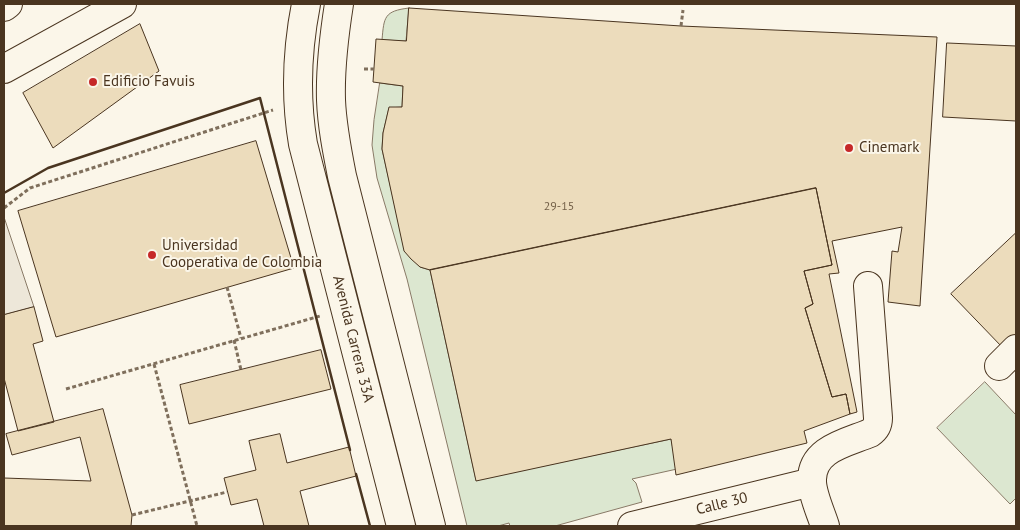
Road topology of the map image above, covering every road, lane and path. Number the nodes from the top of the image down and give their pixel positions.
1 (8, 4) edge
2 (122, 4) edge
3 (306, 4) edge
4 (339, 4) edge
5 (4, 6) edge
6 (683, 10) dead end
7 (681, 26) dead end
8 (4, 69) edge
9 (364, 69) dead end
10 (374, 69) dead end
11 (297, 102) junction
12 (4, 208) edge
13 (868, 286) dead end
14 (226, 287) dead end
15 (345, 308) junction
16 (241, 338) junction
17 (234, 340) junction
18 (154, 364) junction
19 (241, 370) dead end
20 (393, 375) junction
21 (364, 382) junction
22 (66, 389) dead end
23 (812, 482) junction
24 (227, 492) dead end
25 (190, 500) junction
26 (132, 515) dead end
27 (197, 526) edge
28 (401, 526) edge
29 (432, 526) edge
30 (632, 526) edge
31 (825, 526) edge

1 - 5 main road
2 - 8 main road
3 - 11 main road, Avenida Carrera 33A
4 - 20 main road, Avenida Carrera 33A
6 - 7 path
9 - 10 path
11 - 12 path
11 - 15 main road, Avenida Carrera 33A
13 - 23 main road
14 - 16 path
15 - 16 path
15 - 21 main road, Avenida Carrera 33A
16 - 17 path
17 - 18 path
17 - 19 path
18 - 22 path
18 - 25 path
20 - 21 main road
20 - 29 main road, Avenida Carrera 33A
21 - 28 main road, Avenida Carrera 33A
23 - 30 main road, Calle 30
23 - 31 main road
24 - 25 path
25 - 26 path
25 - 27 path

